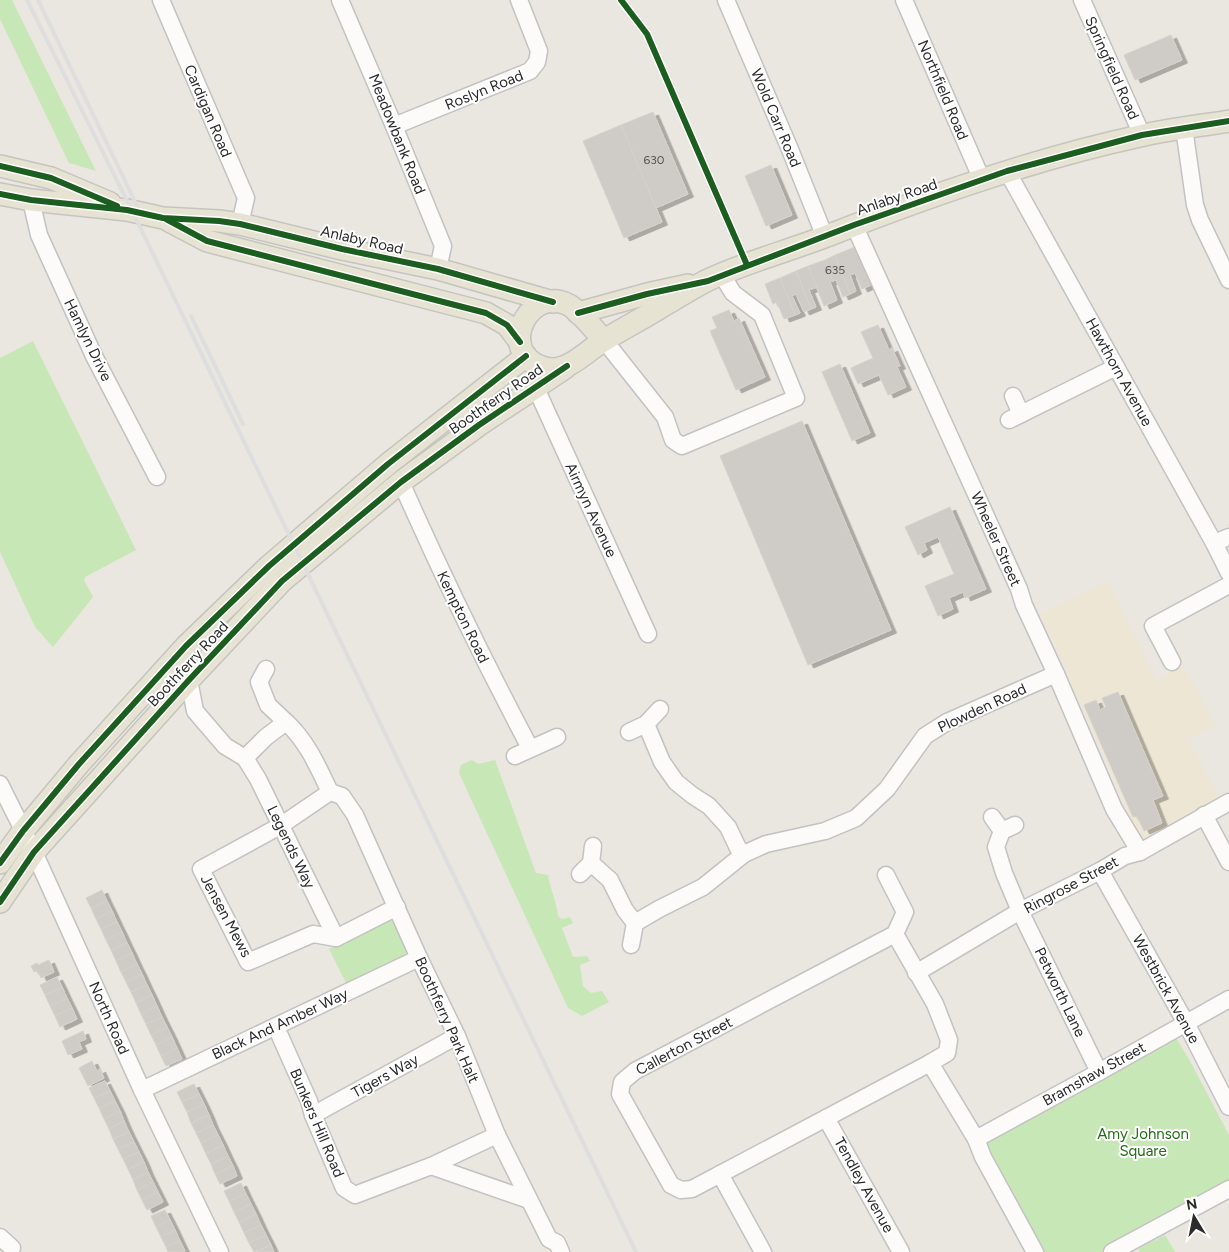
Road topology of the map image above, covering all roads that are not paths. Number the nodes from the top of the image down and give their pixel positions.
1 (161, 0) edge
2 (340, 0) edge
3 (519, 0) edge
4 (726, 0) edge
5 (904, 0) edge
6 (1082, 0) edge
7 (1229, 121) edge
8 (394, 126) junction
9 (1184, 128) junction
10 (1142, 135) junction
11 (0, 166) edge
12 (1007, 171) junction
13 (982, 180) junction
14 (0, 194) edge
15 (31, 200) junction
16 (126, 210) junction
17 (163, 218) junction
18 (240, 224) junction
19 (854, 225) junction
20 (824, 237) junction
21 (438, 269) junction
22 (715, 278) junction
23 (1229, 280) edge
24 (553, 302) junction
25 (578, 313) junction
26 (604, 340) junction
27 (523, 349) junction
28 (573, 362) junction
29 (1116, 367) junction
30 (536, 386) junction
31 (1013, 396) dead end
32 (156, 477) dead end
33 (401, 482) junction
34 (1222, 540) edge
35 (1229, 573) edge
36 (1229, 585) edge
37 (648, 634) dead end
38 (1172, 662) dead end
39 (268, 667) dead end
40 (1056, 674) junction
41 (189, 680) junction
42 (166, 706) junction
43 (660, 709) dead end
44 (195, 710) junction
45 (286, 722) junction
46 (646, 724) junction
47 (629, 732) dead end
48 (557, 737) dead end
49 (246, 758) junction
50 (0, 784) edge
51 (330, 792) junction
52 (1229, 802) edge
53 (1204, 815) junction
54 (992, 817) dead end
55 (280, 826) junction
56 (24, 831) junction
57 (594, 846) dead end
58 (34, 852) junction
59 (1140, 852) junction
60 (744, 854) junction
61 (1229, 862) edge
62 (0, 863) edge
63 (1100, 871) junction
64 (886, 875) dead end
65 (0, 902) edge
66 (397, 907) junction
67 (1020, 911) junction
68 (635, 924) junction
69 (896, 934) junction
70 (336, 938) junction
71 (631, 945) dead end
72 (419, 958) junction
73 (916, 973) junction
74 (1229, 999) edge
75 (1186, 1023) junction
76 (276, 1027) junction
77 (457, 1036) junction
78 (930, 1063) junction
79 (1099, 1072) junction
80 (142, 1090) junction
81 (1229, 1107) edge
82 (313, 1115) junction
83 (826, 1118) junction
84 (497, 1135) junction
85 (976, 1139) junction
86 (431, 1166) junction
87 (720, 1174) junction
88 (1229, 1189) edge
89 (529, 1200) junction
90 (220, 1252) edge
91 (561, 1252) edge
92 (763, 1252) edge
93 (902, 1252) edge
94 (1035, 1252) edge
95 (1112, 1252) edge

1 - 18 street, Cardigan Road
2 - 8 street, Meadowbank Road
3 - 8 street, Roslyn Road
4 - 20 street, Wold Carr Road
5 - 13 street, Northfield Road
6 - 10 street, Springfield Road
7 - 9 main road, Anlaby Road
8 - 21 street, Meadowbank Road
9 - 10 main road, Anlaby Road
9 - 23 street
10 - 12 main road, Anlaby Road
11 - 16 main road, Anlaby Road
12 - 13 main road, Anlaby Road
12 - 29 street, Hawthorn Avenue
13 - 19 main road, Anlaby Road
14 - 15 main road, Anlaby Road
15 - 16 main road, Anlaby Road
15 - 32 street, Hamlyn Drive
16 - 17 main road, Anlaby Road
17 - 18 main road, Anlaby Road
17 - 27 main road, Anlaby Road
18 - 21 main road, Anlaby Road
19 - 20 main road, Anlaby Road
19 - 40 street, Wheeler Street
20 - 22 main road, Anlaby Road
21 - 24 main road, Anlaby Road
22 - 25 main road, Anlaby Road
22 - 26 main road, Anlaby Road
22 - 26 street
24 - 25 main road
24 - 27 main road
25 - 26 main road
25 - 28 main road
26 - 28 main road, Boothferry Road
27 - 28 main road
27 - 56 main road, Boothferry Road
28 - 30 main road, Boothferry Road
29 - 31 street
29 - 34 street, Hawthorn Avenue
30 - 33 main road, Boothferry Road
30 - 37 street, Airmyn Avenue
33 - 41 main road, Boothferry Road
33 - 48 street, Kempton Road
34 - 35 street, Hawthorn Avenue
36 - 38 street
39 - 45 street, Boothferry Park Halt
40 - 59 street, Wheeler Street
40 - 60 street, Plowden Road
41 - 42 main road, Boothferry Road
41 - 44 street
42 - 44 street
42 - 58 main road, Boothferry Road
43 - 46 street
44 - 49 street
45 - 49 street
45 - 51 street, Boothferry Park Halt
46 - 47 street
46 - 60 street
49 - 55 street, Legends Way
50 - 56 street, North Road
51 - 55 street
51 - 66 street, Boothferry Park Halt
52 - 53 street, Ringrose Street
53 - 59 street, Ringrose Street
53 - 61 street
54 - 67 street, Petworth Lane
55 - 70 street, Legends Way
55 - 70 street, Jensen Mews
56 - 58 street, North Road
56 - 62 main road, Boothferry Road
57 - 68 street
58 - 65 main road, Boothferry Road
58 - 80 street, North Road
59 - 63 street, Ringrose Street
60 - 68 street, Plowden Road
63 - 67 street, Ringrose Street
63 - 75 street, Westbrick Avenue
64 - 69 street
66 - 70 street
66 - 72 street, Boothferry Park Halt
67 - 73 street, Ringrose Street
67 - 79 street, Petworth Lane
68 - 71 street
69 - 73 street
69 - 87 street, Callerton Street
72 - 76 street, Black And Amber Way
72 - 77 street, Boothferry Park Halt
73 - 78 street, Callerton Street
74 - 75 street, Bramshaw Street
75 - 79 street, Bramshaw Street
75 - 81 street, Westbrick Avenue
76 - 80 street, Black And Amber Way
76 - 82 street, Bunkers Hill Road
77 - 82 street, Tigers Way
77 - 84 street, Boothferry Park Halt
78 - 83 street, Callerton Street
78 - 85 street
79 - 85 street, Bramshaw Street
80 - 90 street, North Road
82 - 86 street, Bunkers Hill Road
83 - 87 street, Callerton Street
83 - 93 street, Tendley Avenue
84 - 86 street, Bunkers Hill Road
84 - 89 street, Boothferry Park Halt
85 - 94 street
86 - 89 street
87 - 92 street
88 - 95 street
89 - 91 street, Boothferry Park Halt

